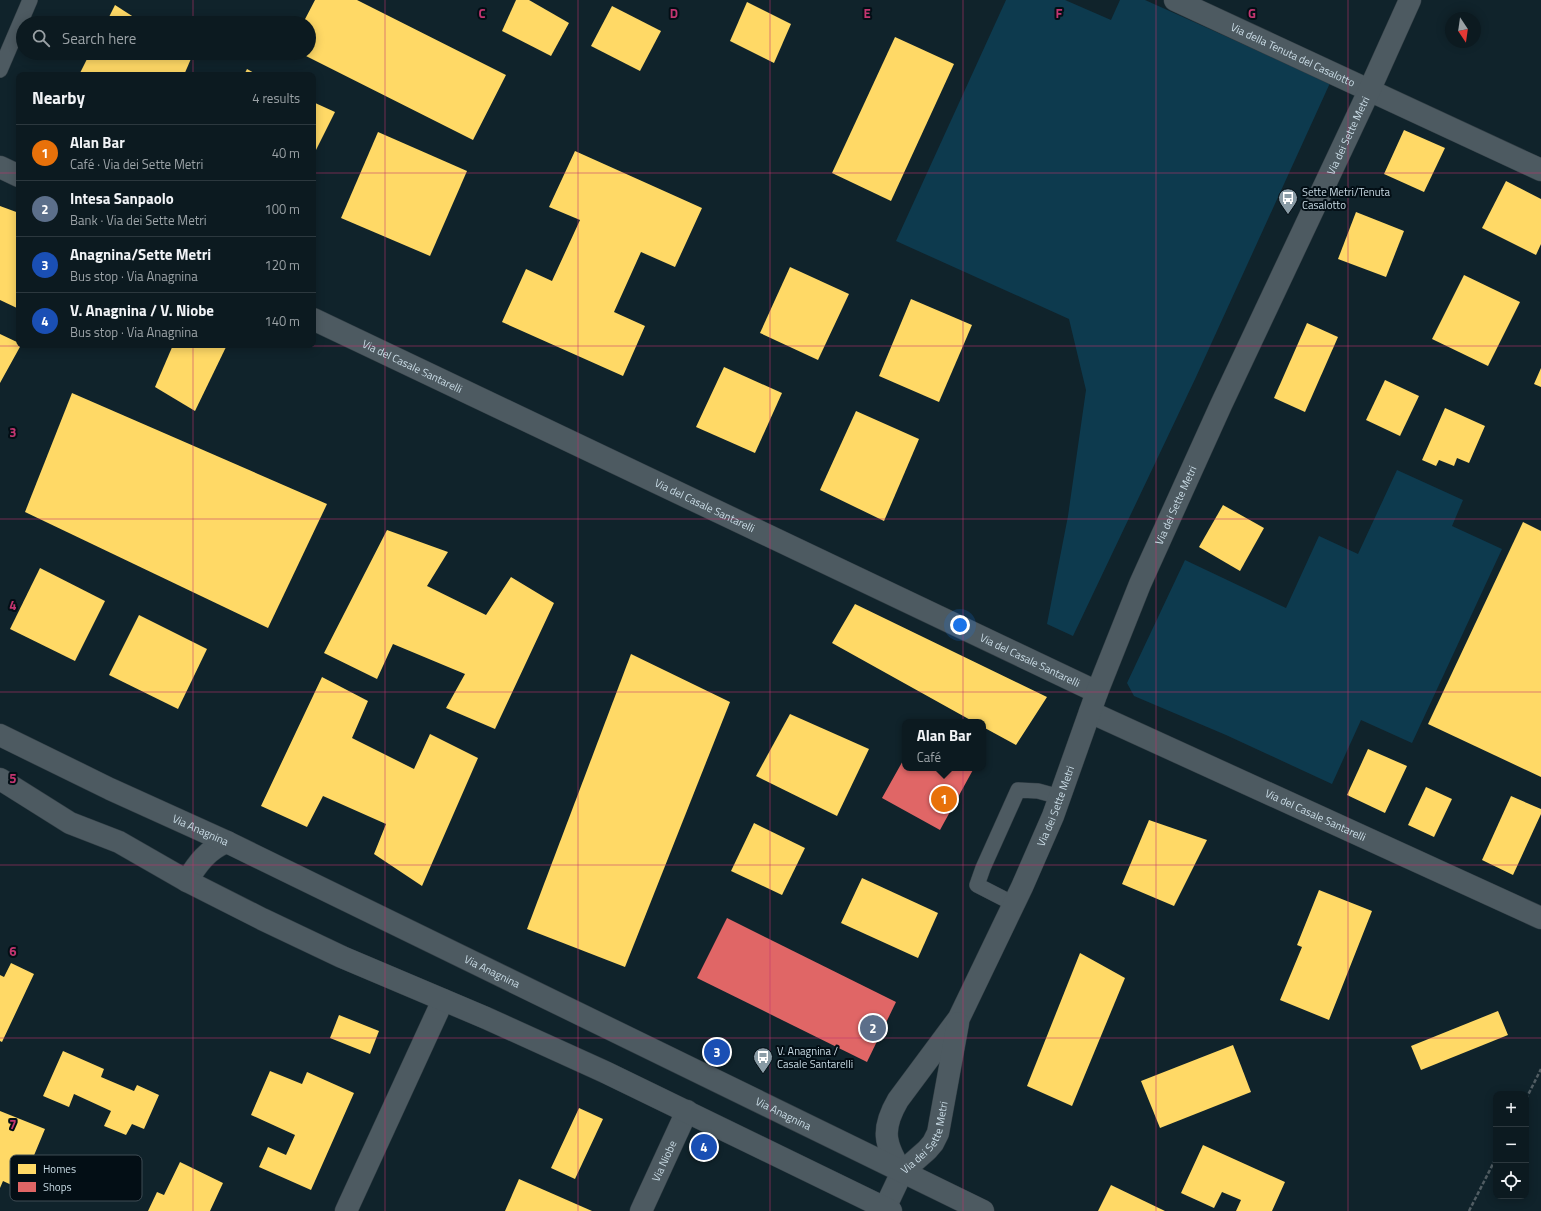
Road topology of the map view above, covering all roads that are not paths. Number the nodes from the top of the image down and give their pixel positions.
1 (30, 0) edge
2 (1175, 0) edge
3 (1410, 0) edge
4 (23, 16) edge
5 (16, 33) edge
6 (0, 70) edge
7 (1369, 91) junction
8 (0, 167) edge
9 (1541, 170) edge
10 (16, 175) edge
11 (316, 320) edge
12 (1093, 702) junction
13 (0, 735) edge
14 (0, 779) edge
15 (1060, 797) junction
16 (227, 842) junction
17 (187, 881) junction
18 (1014, 904) junction
19 (1541, 918) edge
20 (443, 1000) junction
21 (959, 1018) junction
22 (687, 1111) junction
23 (902, 1172) junction
24 (888, 1210) edge
25 (346, 1211) edge
26 (642, 1211) edge
27 (983, 1211) edge

1 - 4 lane
2 - 7 street, Via della Tenuta del Casalotto
3 - 7 street, Via dei Sette Metri
5 - 6 lane
7 - 9 street, Via della Tenuta del Casalotto
7 - 12 street, Via dei Sette Metri
8 - 10 street
11 - 12 street, Via del Casale Santarelli
12 - 15 street, Via dei Sette Metri
12 - 19 street, Via del Casale Santarelli
13 - 16 street, Via Anagnina
14 - 17 street
15 - 18 street, Via dei Sette Metri
15 - 18 lane
16 - 17 street
16 - 23 street, Via Anagnina
17 - 20 street
18 - 21 street, Via dei Sette Metri
20 - 22 street
20 - 25 street
21 - 23 street, Via dei Sette Metri
21 - 23 street, Via dei Sette Metri
22 - 24 street
22 - 26 street, Via Niobe
23 - 24 street
23 - 27 street, Via Anagnina

